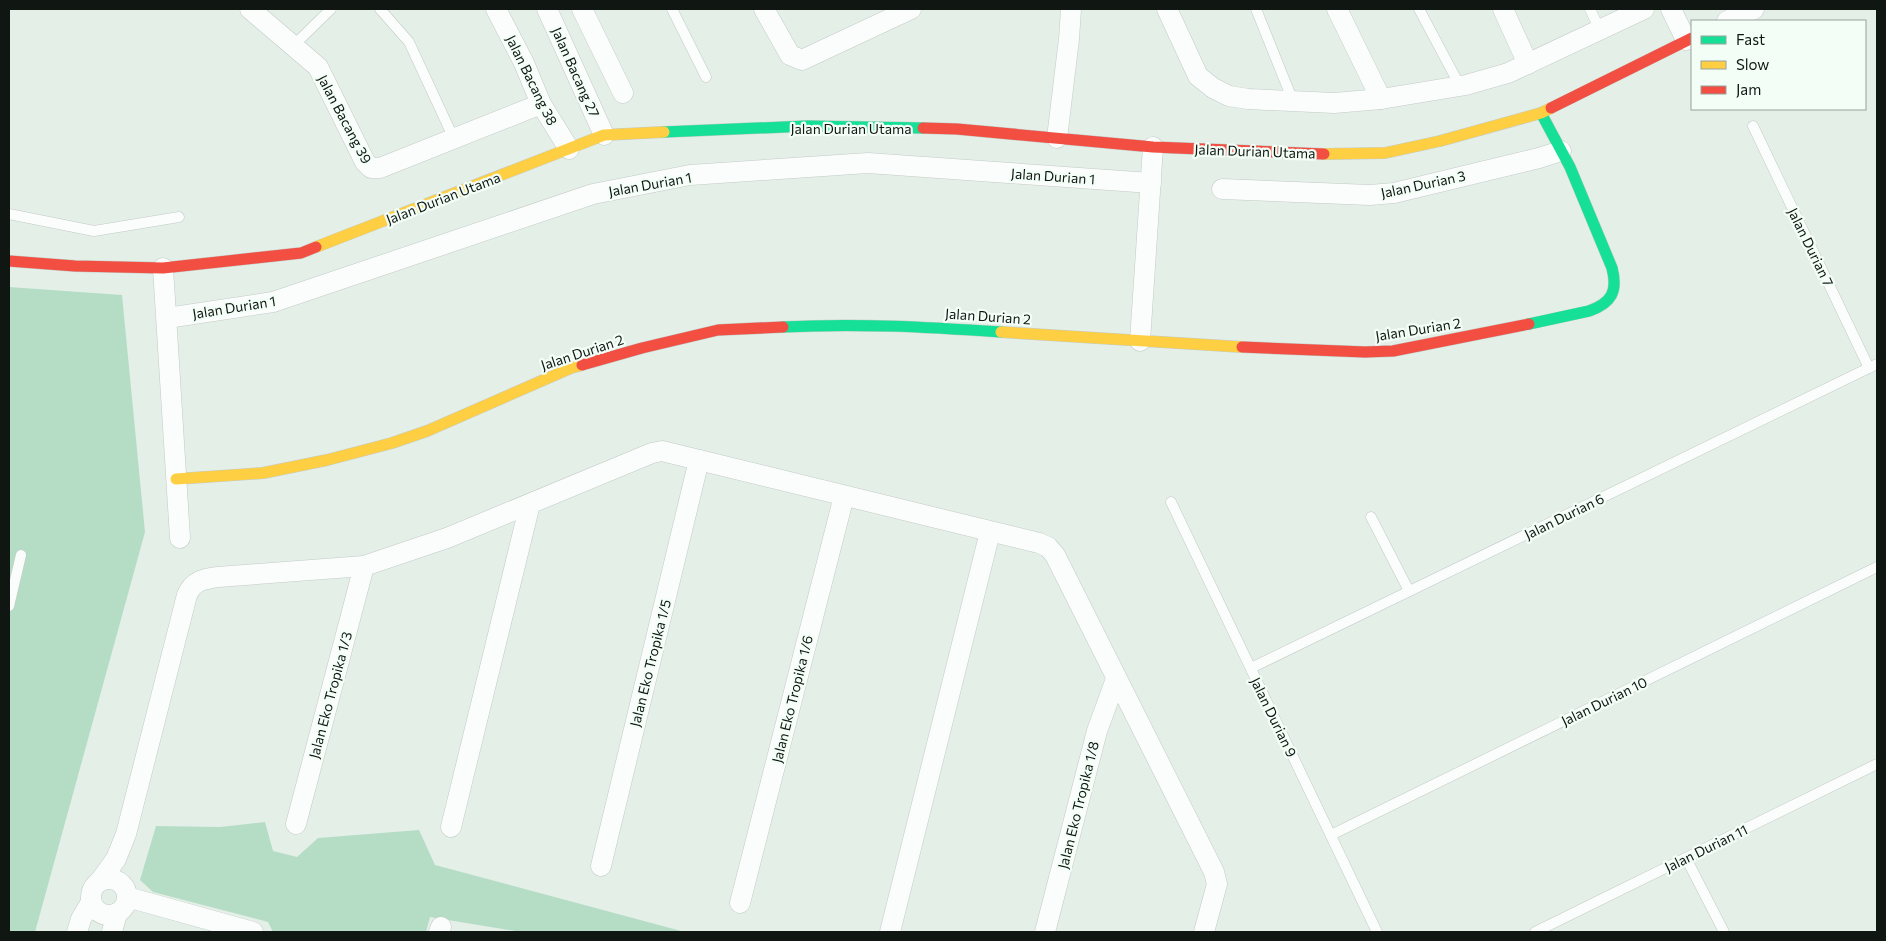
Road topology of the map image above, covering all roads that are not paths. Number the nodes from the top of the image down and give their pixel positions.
1 (250, 9) edge
2 (331, 9) edge
3 (380, 9) edge
4 (496, 9) edge
5 (547, 9) edge
6 (582, 9) edge
7 (672, 9) edge
8 (764, 9) edge
9 (911, 9) edge
10 (1071, 9) edge
11 (1167, 9) edge
12 (1256, 9) edge
13 (1337, 9) edge
14 (1419, 9) edge
15 (1503, 9) edge
16 (1590, 9) edge
17 (1644, 9) edge
18 (1671, 9) edge
19 (1754, 9) edge
20 (1729, 20) edge
21 (1600, 30) junction
22 (1689, 39) edge
23 (293, 46) junction
24 (1528, 64) junction
25 (706, 77) dead end
26 (1460, 86) junction
27 (623, 93) dead end
28 (1381, 99) junction
29 (1293, 101) junction
30 (540, 104) junction
31 (1541, 113) junction
32 (1753, 126) dead end
33 (604, 135) junction
34 (1057, 138) junction
35 (454, 139) junction
36 (1153, 147) junction
37 (569, 150) junction
38 (1561, 151) junction
39 (1151, 183) junction
40 (1222, 189) dead end
41 (9, 214) edge
42 (179, 217) dead end
43 (9, 261) edge
44 (163, 268) junction
45 (167, 318) junction
46 (1140, 342) junction
47 (1873, 366) edge
48 (699, 460) junction
49 (176, 479) junction
50 (844, 496) junction
51 (1171, 502) dead end
52 (530, 504) junction
53 (1371, 517) dead end
54 (990, 532) junction
55 (180, 538) dead end
56 (22, 555) dead end
57 (364, 566) junction
58 (1877, 567) edge
59 (1409, 591) junction
60 (9, 606) edge
61 (1250, 668) junction
62 (1116, 679) junction
63 (1877, 764) edge
64 (296, 824) dead end
65 (450, 827) dead end
66 (126, 834) junction
67 (1331, 834) junction
68 (1686, 858) junction
69 (601, 866) dead end
70 (100, 881) junction
71 (123, 900) junction
72 (91, 902) junction
73 (740, 903) dead end
74 (77, 932) edge
75 (112, 932) edge
76 (253, 932) edge
77 (890, 932) edge
78 (1046, 932) edge
79 (1204, 932) edge
80 (1377, 932) edge
81 (1535, 932) edge
82 (1724, 932) edge

1 - 23 street, Jalan Bacang 39
2 - 23 lane
3 - 35 lane
4 - 30 street, Jalan Bacang 38
5 - 33 street, Jalan Bacang 27
6 - 27 street
7 - 25 lane
8 - 9 street
10 - 34 street
11 - 29 street
12 - 29 lane
13 - 28 street
14 - 26 lane
15 - 24 street
16 - 21 lane
17 - 21 street
18 - 22 street
19 - 20 street
21 - 24 street
22 - 31 street, Jalan Durian Utama
23 - 35 street, Jalan Bacang 39
24 - 26 street
26 - 28 street
28 - 29 street
30 - 35 street, Jalan Bacang 39
30 - 37 street, Jalan Bacang 38
31 - 36 street, Jalan Durian Utama
31 - 38 street, Jalan Durian 2
32 - 47 lane, Jalan Durian 7
33 - 34 street, Jalan Durian Utama
33 - 37 street, Jalan Durian Utama
34 - 36 street, Jalan Durian Utama
36 - 39 street
37 - 44 street, Jalan Durian Utama
38 - 40 street, Jalan Durian 3
38 - 46 street, Jalan Durian 2
39 - 45 street, Jalan Durian 1
39 - 46 street
41 - 42 lane
43 - 44 street, Jalan Durian Utama
44 - 45 street
45 - 49 street
46 - 49 street, Jalan Durian 2
47 - 59 lane, Jalan Durian 6
48 - 50 street
48 - 52 street
48 - 69 street, Jalan Eko Tropika 1/5
49 - 55 street
50 - 54 street
50 - 73 street, Jalan Eko Tropika 1/6
51 - 61 lane, Jalan Durian 9
52 - 57 street
52 - 65 street
53 - 59 lane
54 - 62 street
54 - 77 street
56 - 60 lane
57 - 64 street, Jalan Eko Tropika 1/3
57 - 66 street
58 - 67 lane, Jalan Durian 10
59 - 61 lane, Jalan Durian 6
61 - 67 lane, Jalan Durian 9
62 - 78 street, Jalan Eko Tropika 1/8
62 - 79 street
63 - 68 lane, Jalan Durian 11
66 - 70 street
66 - 71 street
67 - 80 lane, Jalan Durian 9
68 - 81 lane, Jalan Durian 11
68 - 82 lane
70 - 71 street
70 - 72 street
71 - 72 street
71 - 75 street
71 - 76 street
72 - 74 street

